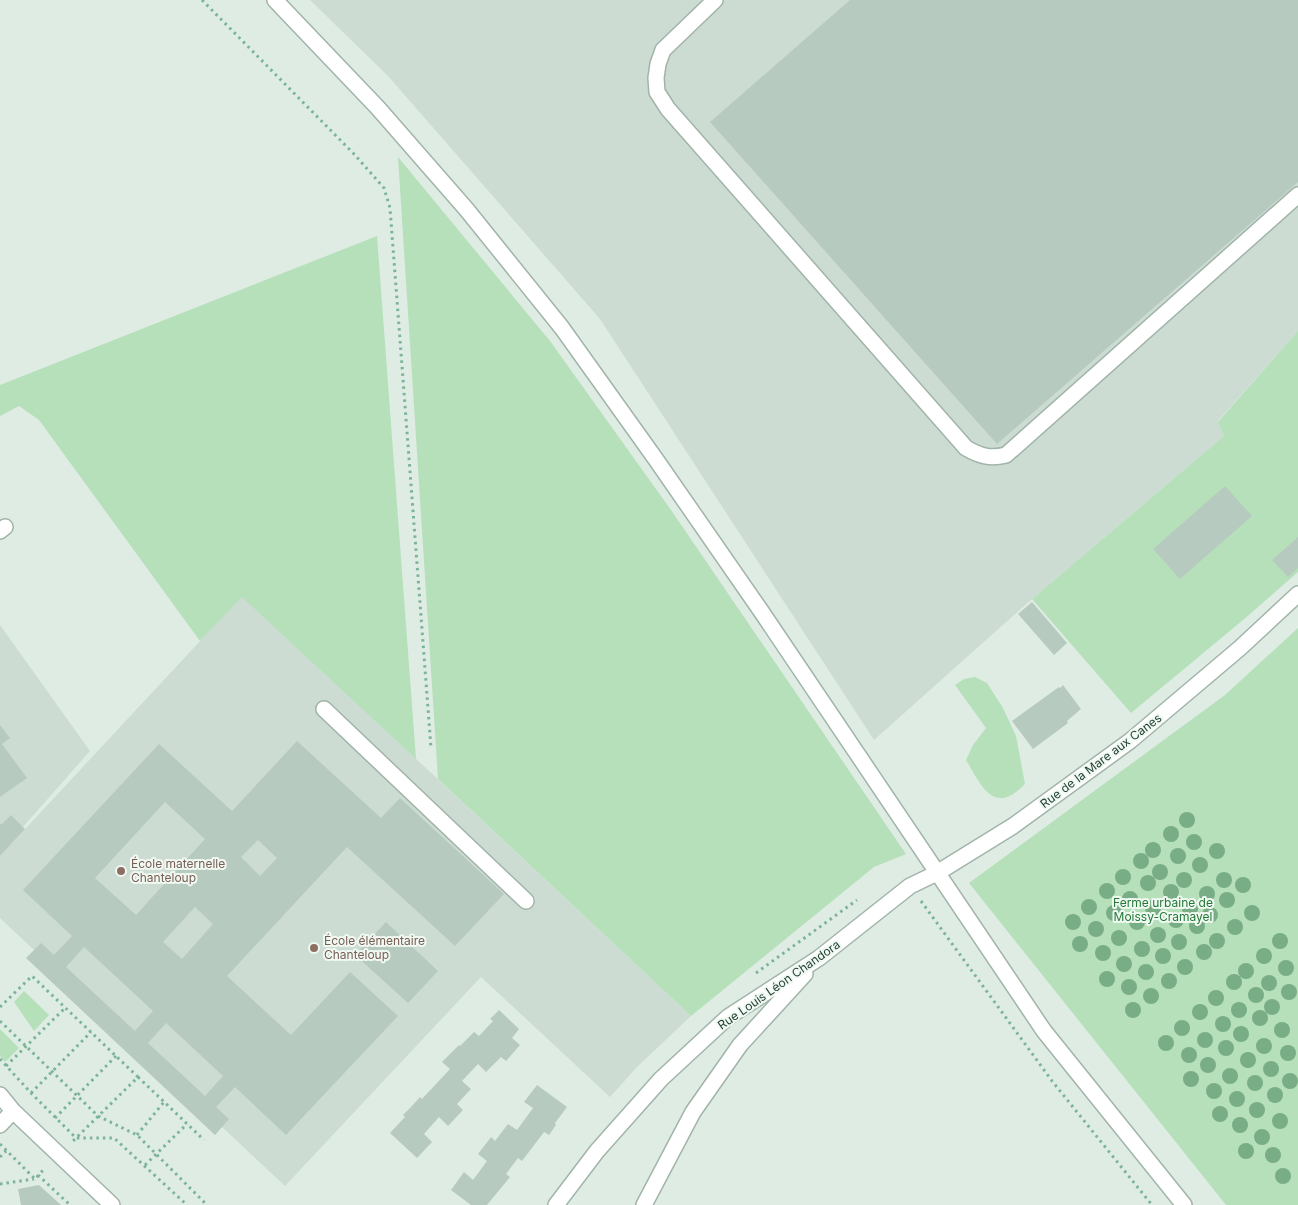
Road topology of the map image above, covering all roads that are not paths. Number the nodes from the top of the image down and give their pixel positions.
1 (276, 0) edge
2 (715, 0) edge
3 (1298, 195) edge
4 (1298, 594) edge
5 (324, 709) dead end
6 (937, 873) junction
7 (526, 901) dead end
8 (819, 958) junction
9 (0, 1095) edge
10 (13, 1111) junction
11 (0, 1125) edge
12 (112, 1205) edge
13 (556, 1205) edge
14 (644, 1205) edge
15 (1184, 1205) edge

1 - 6 street
2 - 3 street
4 - 6 street, Rue de la Mare aux Canes
5 - 7 street
6 - 8 street, Rue Louis Léon Chandora
6 - 15 street
8 - 13 street, Rue Louis Léon Chandora
8 - 14 street
9 - 10 street
10 - 11 street
10 - 12 street

